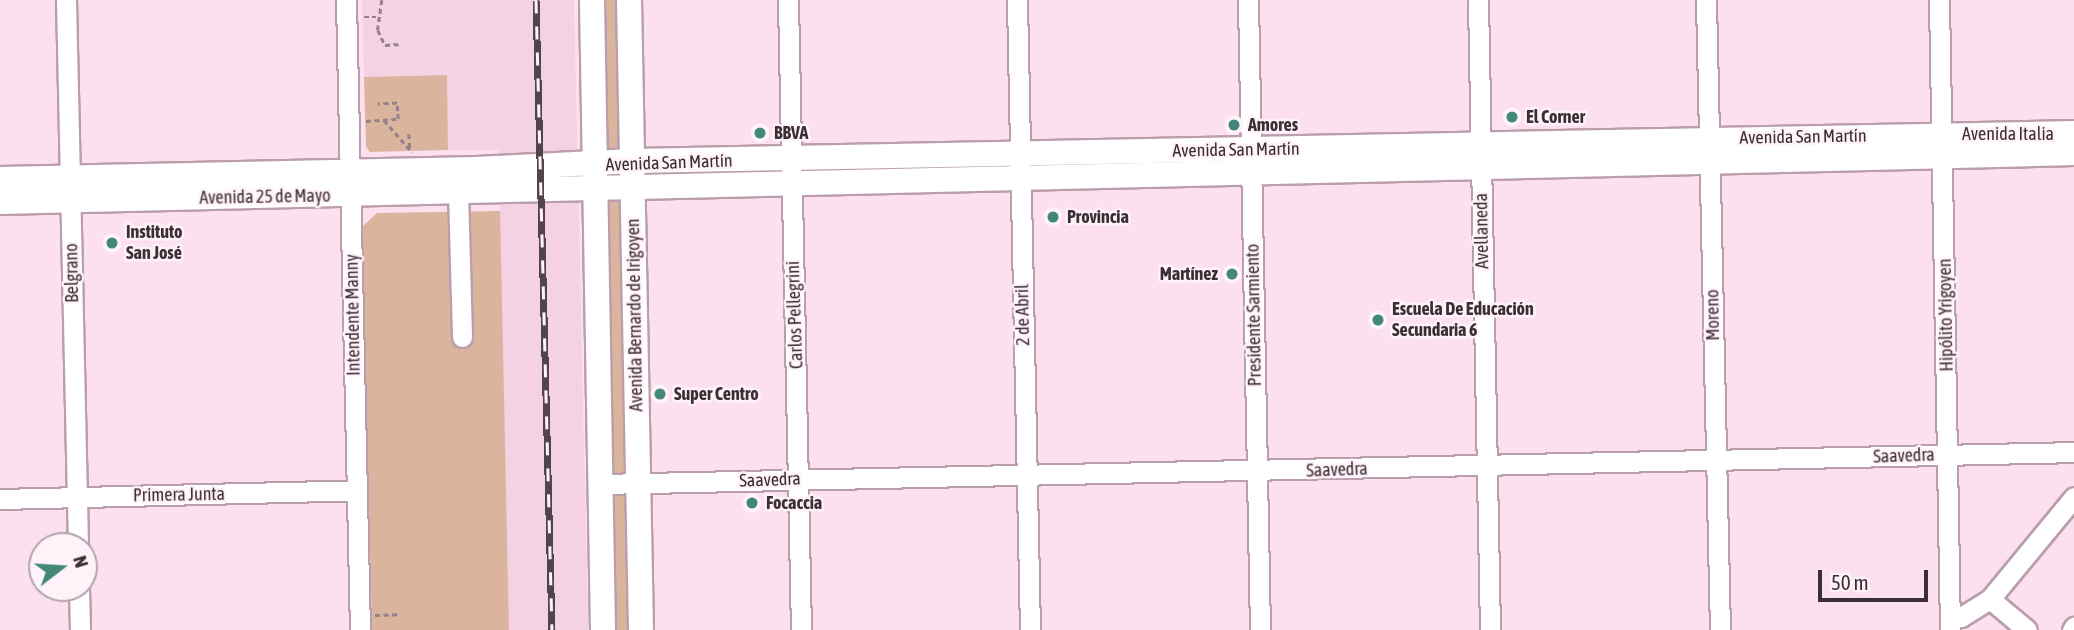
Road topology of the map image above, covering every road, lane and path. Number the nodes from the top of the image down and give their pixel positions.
1 (66, 0) edge
2 (346, 0) edge
3 (382, 0) edge
4 (592, 0) edge
5 (629, 0) edge
6 (788, 0) edge
7 (1017, 0) edge
8 (1248, 0) edge
9 (1478, 0) edge
10 (1706, 0) edge
11 (1939, 0) edge
12 (364, 17) dead end
13 (376, 17) junction
14 (401, 44) dead end
15 (378, 104) dead end
16 (384, 120) junction
17 (349, 122) junction
18 (2074, 133) edge
19 (409, 134) dead end
20 (1481, 143) junction
21 (1943, 145) junction
22 (410, 149) junction
23 (1709, 152) junction
24 (2074, 153) edge
25 (633, 161) junction
26 (1252, 162) junction
27 (1019, 166) junction
28 (1480, 169) junction
29 (426, 170) junction
30 (791, 171) junction
31 (596, 176) junction
32 (530, 178) junction
33 (0, 179) edge
34 (350, 183) junction
35 (633, 187) junction
36 (71, 188) junction
37 (458, 192) junction
38 (0, 202) edge
39 (462, 337) dead end
40 (2074, 452) edge
41 (1949, 454) junction
42 (1717, 462) junction
43 (1486, 464) junction
44 (1255, 472) junction
45 (1027, 477) junction
46 (799, 479) junction
47 (600, 484) junction
48 (638, 484) junction
49 (357, 490) junction
50 (2074, 497) edge
51 (77, 498) junction
52 (0, 499) edge
53 (78, 532) edge
54 (1990, 598) junction
55 (79, 602) edge
56 (399, 614) dead end
57 (364, 623) edge
58 (1950, 624) edge
59 (80, 630) edge
60 (603, 630) edge
61 (640, 630) edge
62 (801, 630) edge
63 (1030, 630) edge
64 (1259, 630) edge
65 (1490, 630) edge
66 (1720, 630) edge
67 (2027, 630) edge

1 - 36 street, Belgrano
2 - 17 street, Intendente Manny
3 - 13 path
4 - 31 main road, Avenida Bernardo de Irigoyen
5 - 25 main road, Avenida Bernardo de Irigoyen
6 - 30 street, Carlos Pellegrini
7 - 27 street, 2 de Abril
8 - 26 street, Presidente Sarmiento
9 - 20 street, Avellaneda
10 - 23 street, Moreno
11 - 21 street, Hipólito Yrigoyen
12 - 13 path
13 - 14 path
15 - 16 path
16 - 17 path
16 - 22 path
17 - 34 street, Intendente Manny
18 - 21 main road, Avenida Italia
19 - 22 path
20 - 23 main road, Avenida San Martín
20 - 26 main road, Avenida San Martín
20 - 28 street, Avellaneda
21 - 23 main road, Avenida San Martín
21 - 24 main road, Avenida Italia
21 - 41 street, Hipólito Yrigoyen
22 - 29 path
23 - 28 main road, Avenida San Martín
23 - 42 street, Moreno
25 - 30 main road, Avenida San Martín
25 - 31 main road, Avenida San Martín
25 - 35 main road, Avenida Bernardo de Irigoyen
26 - 27 main road, Avenida San Martín
26 - 28 main road, Avenida San Martín
26 - 44 street, Presidente Sarmiento
27 - 30 main road, Avenida San Martín
27 - 45 street, 2 de Abril
28 - 43 street, Avellaneda
29 - 32 main road, Avenida 25 de Mayo
29 - 34 main road, Avenida 25 de Mayo
30 - 35 main road, Avenida San Martín
30 - 46 street, Carlos Pellegrini
31 - 32 main road, Avenida San Martín
31 - 35 main road, Avenida San Martín
31 - 47 main road, Avenida Bernardo de Irigoyen
32 - 37 main road, Avenida 25 de Mayo
33 - 36 main road, Avenida 25 de Mayo
34 - 36 main road, Avenida 25 de Mayo
34 - 37 main road, Avenida 25 de Mayo
34 - 49 street, Intendente Manny
35 - 48 main road, Avenida Bernardo de Irigoyen
36 - 38 main road, Avenida 25 de Mayo
36 - 51 street, Belgrano
37 - 39 street
40 - 41 street, Saavedra
41 - 42 street, Saavedra
41 - 58 street, Hipólito Yrigoyen
42 - 43 street, Saavedra
42 - 66 street, Moreno
43 - 44 street, Saavedra
43 - 65 street, Avellaneda
44 - 45 street, Saavedra
44 - 64 street, Presidente Sarmiento
45 - 46 street, Saavedra
45 - 63 street, 2 de Abril
46 - 48 street, Saavedra
46 - 62 street, Carlos Pellegrini
47 - 48 street, Saavedra
47 - 60 main road, Avenida Bernardo de Irigoyen
48 - 61 main road, Avenida Bernardo de Irigoyen
49 - 51 street, Primera Junta
49 - 57 street, Intendente Manny
50 - 54 street
51 - 52 street, Primera Junta
51 - 53 street, Belgrano
54 - 58 street
54 - 67 street
55 - 59 street
56 - 57 path

